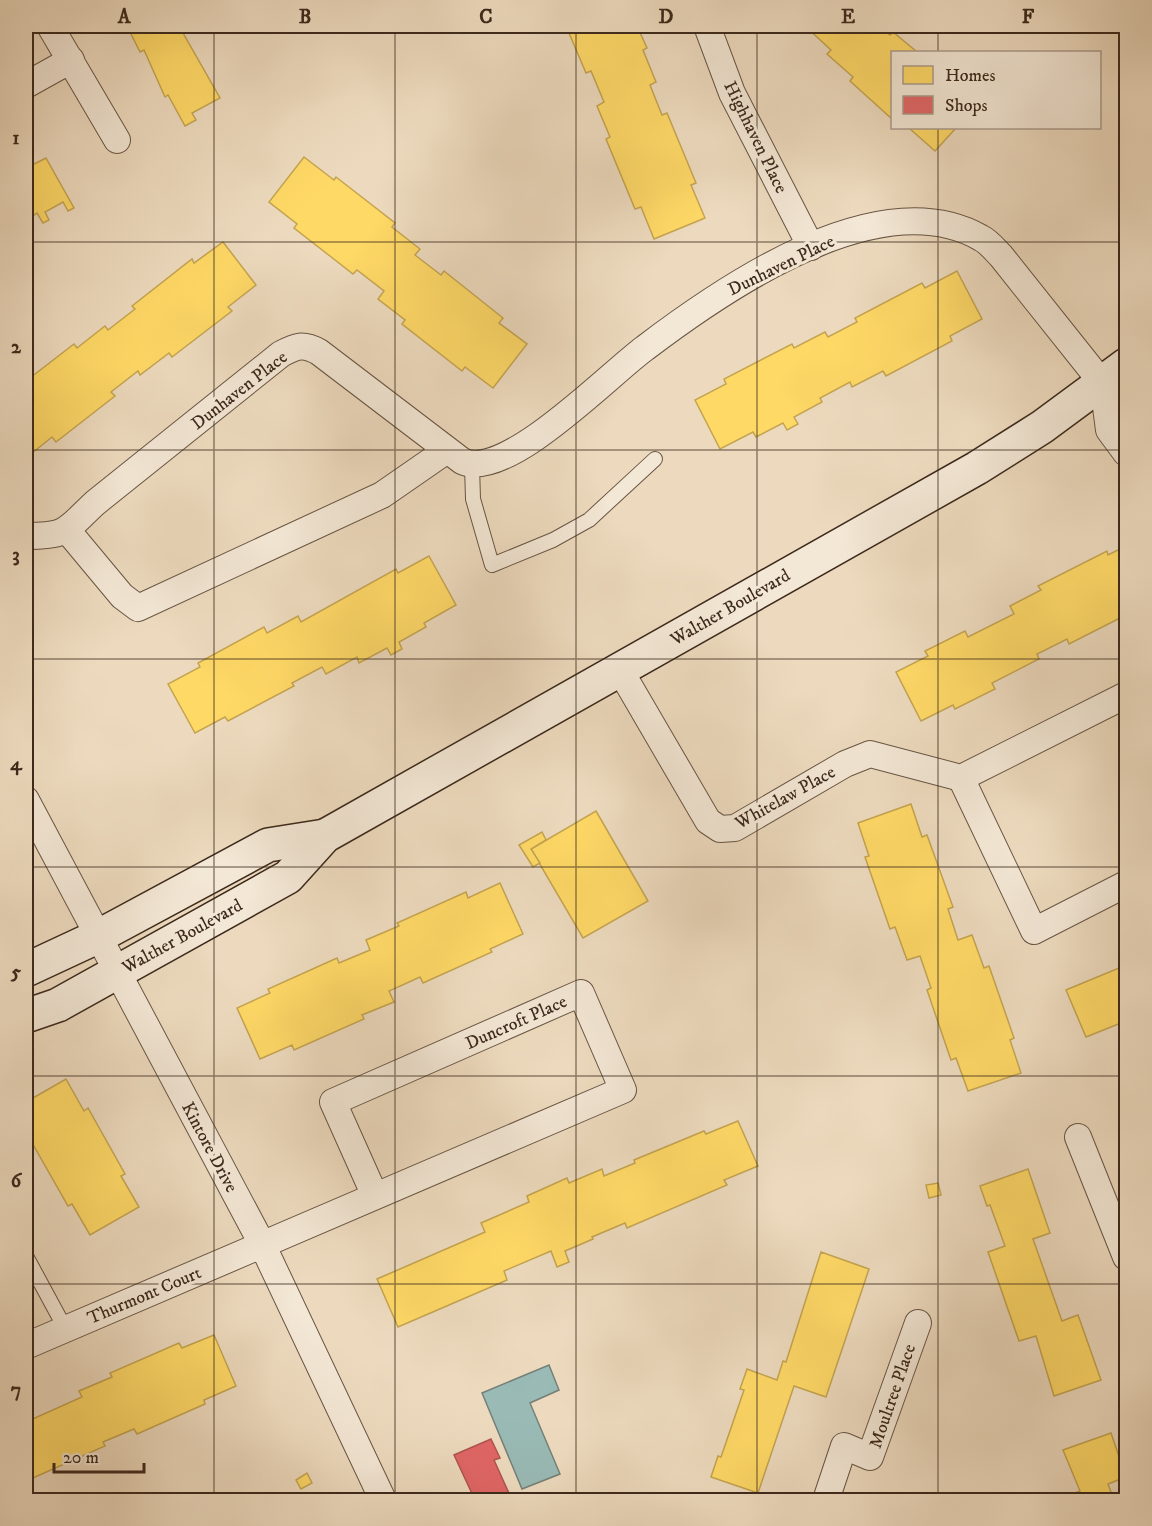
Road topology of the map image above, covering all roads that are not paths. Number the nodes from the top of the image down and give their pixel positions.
1 (50, 26) edge
2 (707, 26) edge
3 (71, 60) junction
4 (26, 85) edge
5 (117, 140) dead end
6 (811, 247) junction
7 (1119, 381) edge
8 (447, 450) junction
9 (1126, 453) edge
10 (655, 459) dead end
11 (472, 466) junction
12 (67, 530) junction
13 (26, 536) edge
14 (620, 670) junction
15 (1126, 695) edge
16 (961, 778) junction
17 (26, 800) edge
18 (326, 836) junction
19 (1126, 884) edge
20 (99, 936) junction
21 (26, 970) edge
22 (118, 972) junction
23 (26, 1016) edge
24 (1078, 1137) dead end
25 (375, 1196) junction
26 (262, 1244) junction
27 (26, 1256) edge
28 (1126, 1257) edge
29 (918, 1323) dead end
30 (65, 1329) junction
31 (26, 1346) edge
32 (383, 1500) edge
33 (825, 1500) edge

1 - 3 street
2 - 6 street, Highhaven Place
3 - 4 street
3 - 5 street
6 - 7 street, Dunhaven Place
6 - 11 street, Dunhaven Place
7 - 9 street
7 - 14 main road, Walther Boulevard
8 - 11 street, Dunhaven Place
8 - 12 street
8 - 12 street, Dunhaven Place
10 - 11 lane
12 - 13 street
14 - 16 street, Whitelaw Place
14 - 18 main road, Walther Boulevard
15 - 16 street
16 - 19 street
17 - 20 street, Kintore Drive
18 - 20 main road, Walther Boulevard
18 - 22 main road, Walther Boulevard
20 - 21 main road, Walther Boulevard
20 - 22 street, Kintore Drive
22 - 23 main road, Walther Boulevard
22 - 26 street, Kintore Drive
24 - 28 street
25 - 25 street, Duncroft Place
25 - 26 street, Duncroft Place
26 - 30 street, Thurmont Court
26 - 32 street, Kintore Drive
27 - 30 lane
29 - 33 street, Moultree Place
30 - 31 street, Thurmont Court

